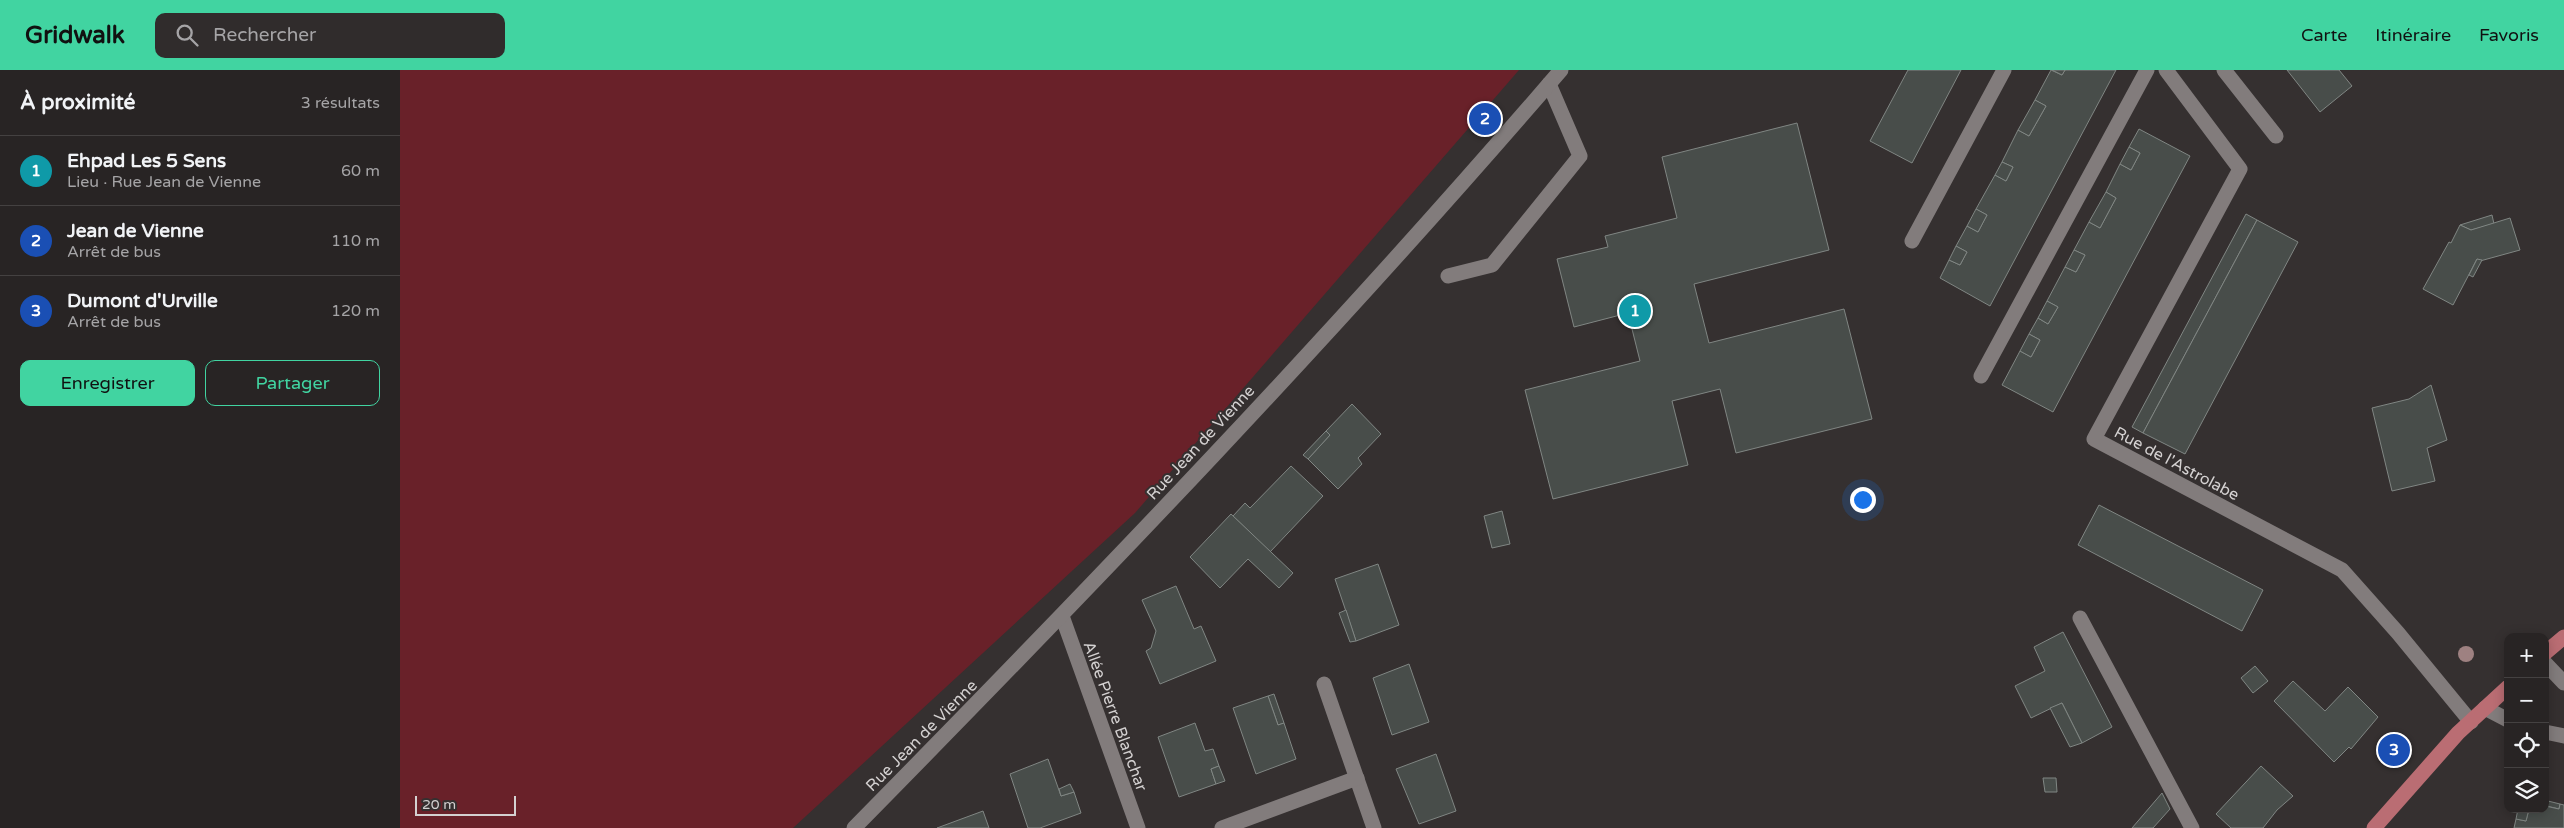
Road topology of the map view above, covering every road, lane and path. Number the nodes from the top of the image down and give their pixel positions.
1 (1561, 70) edge
2 (2004, 70) edge
3 (2146, 70) edge
4 (2166, 70) edge
5 (2224, 70) edge
6 (1550, 84) junction
7 (2276, 136) dead end
8 (1912, 241) dead end
9 (1448, 276) dead end
10 (1981, 376) dead end
11 (1062, 616) junction
12 (2080, 618) dead end
13 (2564, 637) edge
14 (2549, 650) edge
15 (2549, 667) edge
16 (2564, 683) edge
17 (1324, 684) dead end
18 (2504, 691) edge
19 (2485, 708) junction
20 (2504, 718) edge
21 (2471, 722) junction
22 (2549, 733) edge
23 (2564, 736) edge
24 (1357, 778) junction
25 (854, 828) edge
26 (1138, 828) edge
27 (1222, 828) edge
28 (1374, 828) edge
29 (2192, 828) edge
30 (2374, 828) edge

1 - 6 street, Rue Jean de Vienne
2 - 8 street
3 - 10 street
4 - 21 street, Rue de l'Astrolabe
5 - 7 street
6 - 9 street
6 - 11 street, Rue Jean de Vienne
11 - 25 street, Rue Jean de Vienne
11 - 26 street, Allée Pierre Blanchar
12 - 29 street
13 - 14 main road
15 - 16 street
17 - 24 street
18 - 19 main road
19 - 20 street
19 - 21 main road
21 - 30 main road
22 - 23 street
24 - 27 street
24 - 28 street

